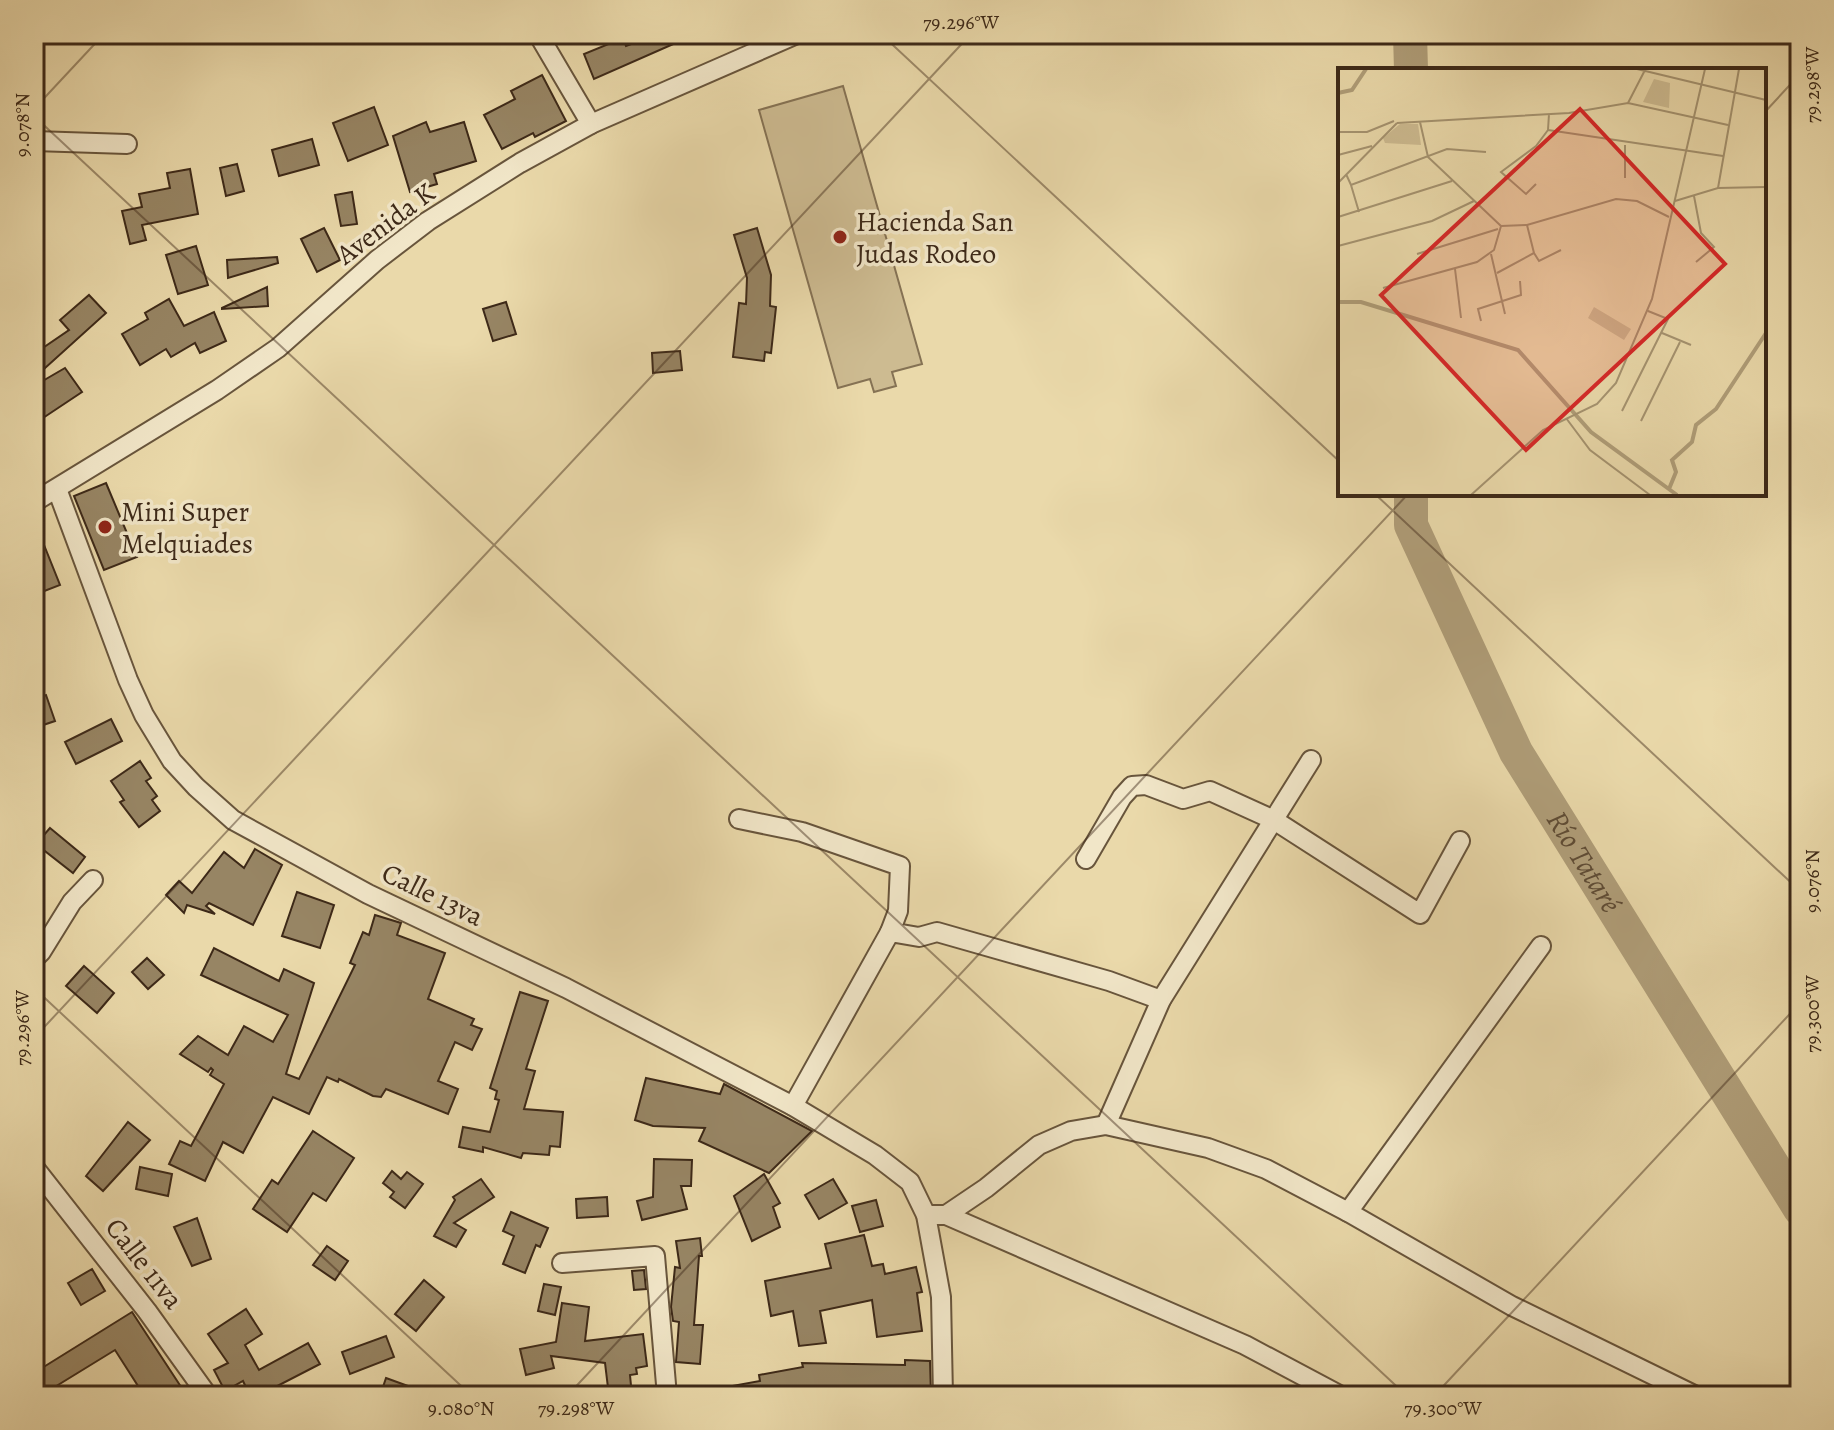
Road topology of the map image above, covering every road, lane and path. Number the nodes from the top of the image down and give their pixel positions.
1 (538, 34) edge
2 (797, 34) edge
3 (591, 124) junction
4 (34, 141) edge
5 (127, 144) dead end
6 (57, 489) junction
7 (34, 502) edge
8 (1311, 760) dead end
9 (739, 819) dead end
10 (1274, 820) junction
11 (1460, 841) dead end
12 (1086, 859) dead end
13 (93, 880) dead end
14 (890, 932) junction
15 (1541, 946) dead end
16 (34, 959) edge
17 (1161, 1000) junction
18 (793, 1106) junction
19 (1106, 1125) junction
20 (34, 1167) edge
21 (1348, 1212) junction
22 (926, 1215) junction
23 (946, 1215) junction
24 (562, 1263) dead end
25 (208, 1396) edge
26 (667, 1396) edge
27 (943, 1396) edge
28 (1341, 1396) edge
29 (1696, 1396) edge

1 - 3 street
2 - 3 street, Avenida K
3 - 6 street, Avenida K
4 - 5 street
6 - 7 street, Avenida K
6 - 18 street, Calle 13va
8 - 10 street
9 - 14 street
10 - 11 street
10 - 12 street
10 - 17 street
13 - 16 street
14 - 17 street
14 - 18 street
15 - 21 street
17 - 19 street
18 - 22 street, Calle 13va
19 - 21 street
19 - 23 street
20 - 25 street, Calle 11va
21 - 29 street
22 - 23 street
22 - 27 street, Calle 13va
23 - 28 street
24 - 26 street

